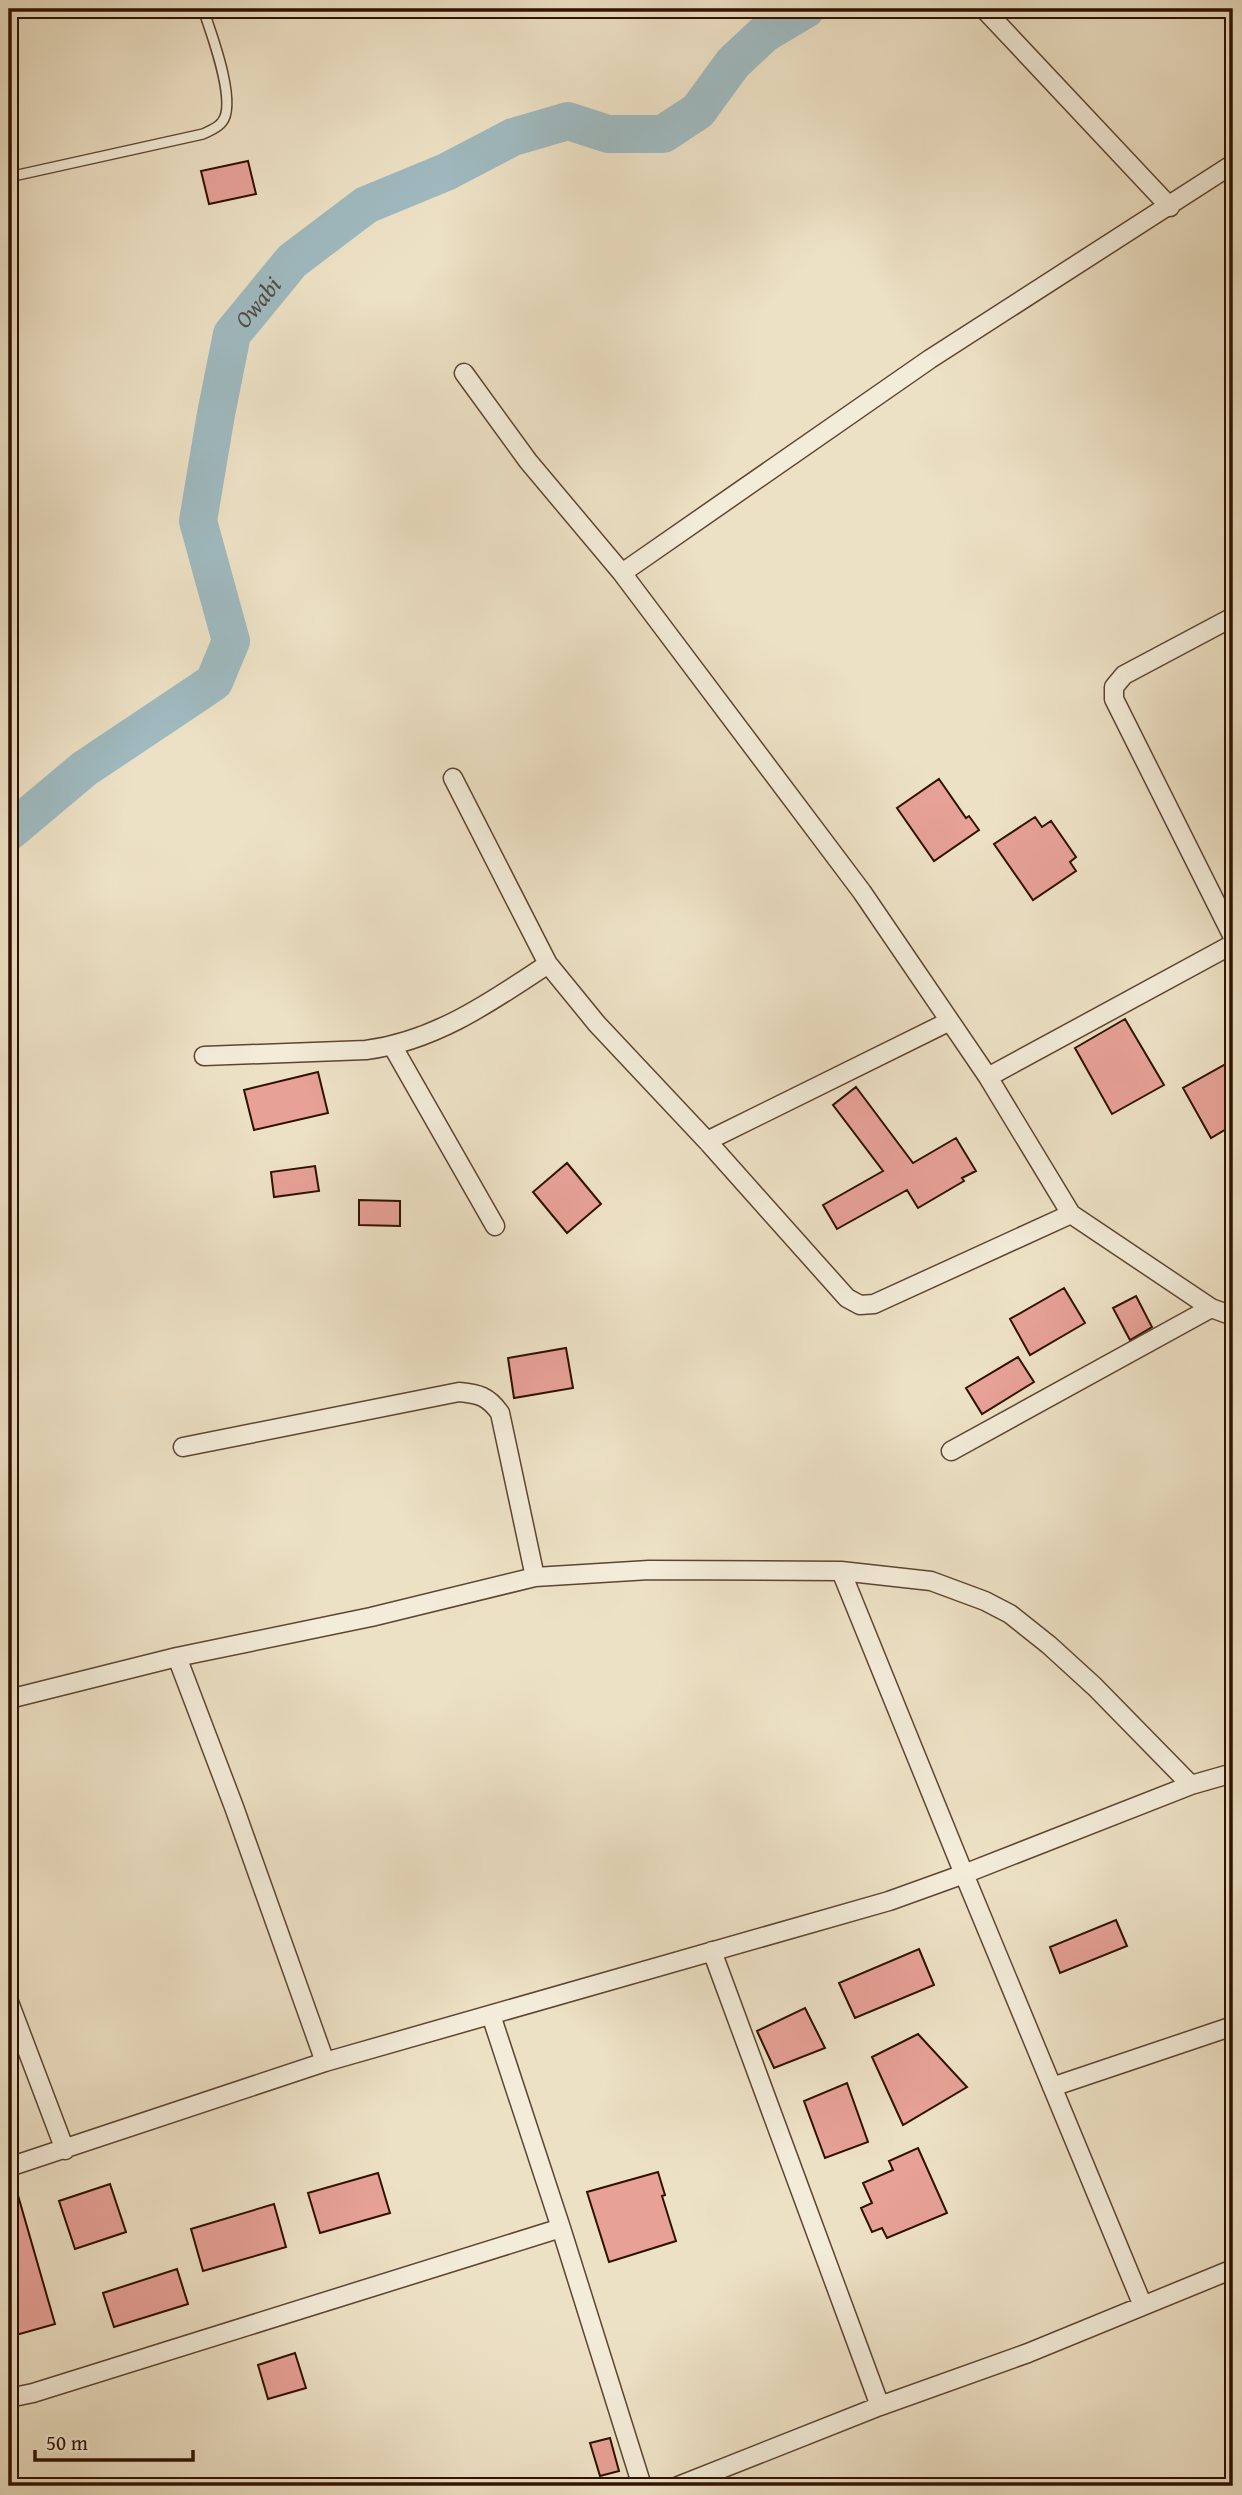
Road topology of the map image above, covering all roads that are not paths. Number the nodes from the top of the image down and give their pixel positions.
1 (203, 9) edge
2 (984, 9) edge
3 (1233, 164) edge
4 (9, 177) edge
5 (1170, 207) junction
6 (464, 373) dead end
7 (622, 573) junction
8 (1233, 617) edge
9 (453, 778) dead end
10 (1233, 937) edge
11 (1233, 944) edge
12 (548, 964) junction
13 (950, 1021) junction
14 (393, 1047) junction
15 (204, 1056) dead end
16 (988, 1077) junction
17 (707, 1141) junction
18 (1071, 1214) junction
19 (495, 1226) dead end
20 (1211, 1308) junction
21 (1233, 1315) edge
22 (183, 1447) dead end
23 (951, 1451) dead end
24 (841, 1571) junction
25 (535, 1577) junction
26 (177, 1657) junction
27 (9, 1699) edge
28 (1233, 1773) edge
29 (1191, 1785) junction
30 (964, 1874) junction
31 (712, 1951) junction
32 (9, 2003) edge
33 (491, 2015) junction
34 (1233, 2026) edge
35 (325, 2062) junction
36 (1052, 2087) junction
37 (65, 2150) junction
38 (9, 2167) edge
39 (561, 2228) junction
40 (1233, 2269) edge
41 (1143, 2306) junction
42 (9, 2398) edge
43 (880, 2406) junction
44 (642, 2486) edge
45 (678, 2486) edge

1 - 4 lane
2 - 5 street
3 - 5 street
5 - 7 street
6 - 7 street
7 - 13 street
8 - 10 street
9 - 12 street
11 - 16 street
12 - 14 street
12 - 17 street
13 - 16 street
13 - 17 street
14 - 15 street
14 - 19 street
16 - 18 street
17 - 18 street
18 - 20 street
20 - 21 street
20 - 23 street
22 - 25 street
24 - 25 street
24 - 29 street
24 - 30 street
25 - 26 street
26 - 27 street
26 - 35 street
28 - 29 street
29 - 30 street
30 - 31 street
30 - 36 street
31 - 33 street
31 - 43 street
32 - 37 street
33 - 35 street
33 - 39 street
34 - 36 street
35 - 37 street
36 - 41 street
37 - 38 street
39 - 42 street
39 - 44 street
40 - 41 street
41 - 43 street
43 - 45 street

